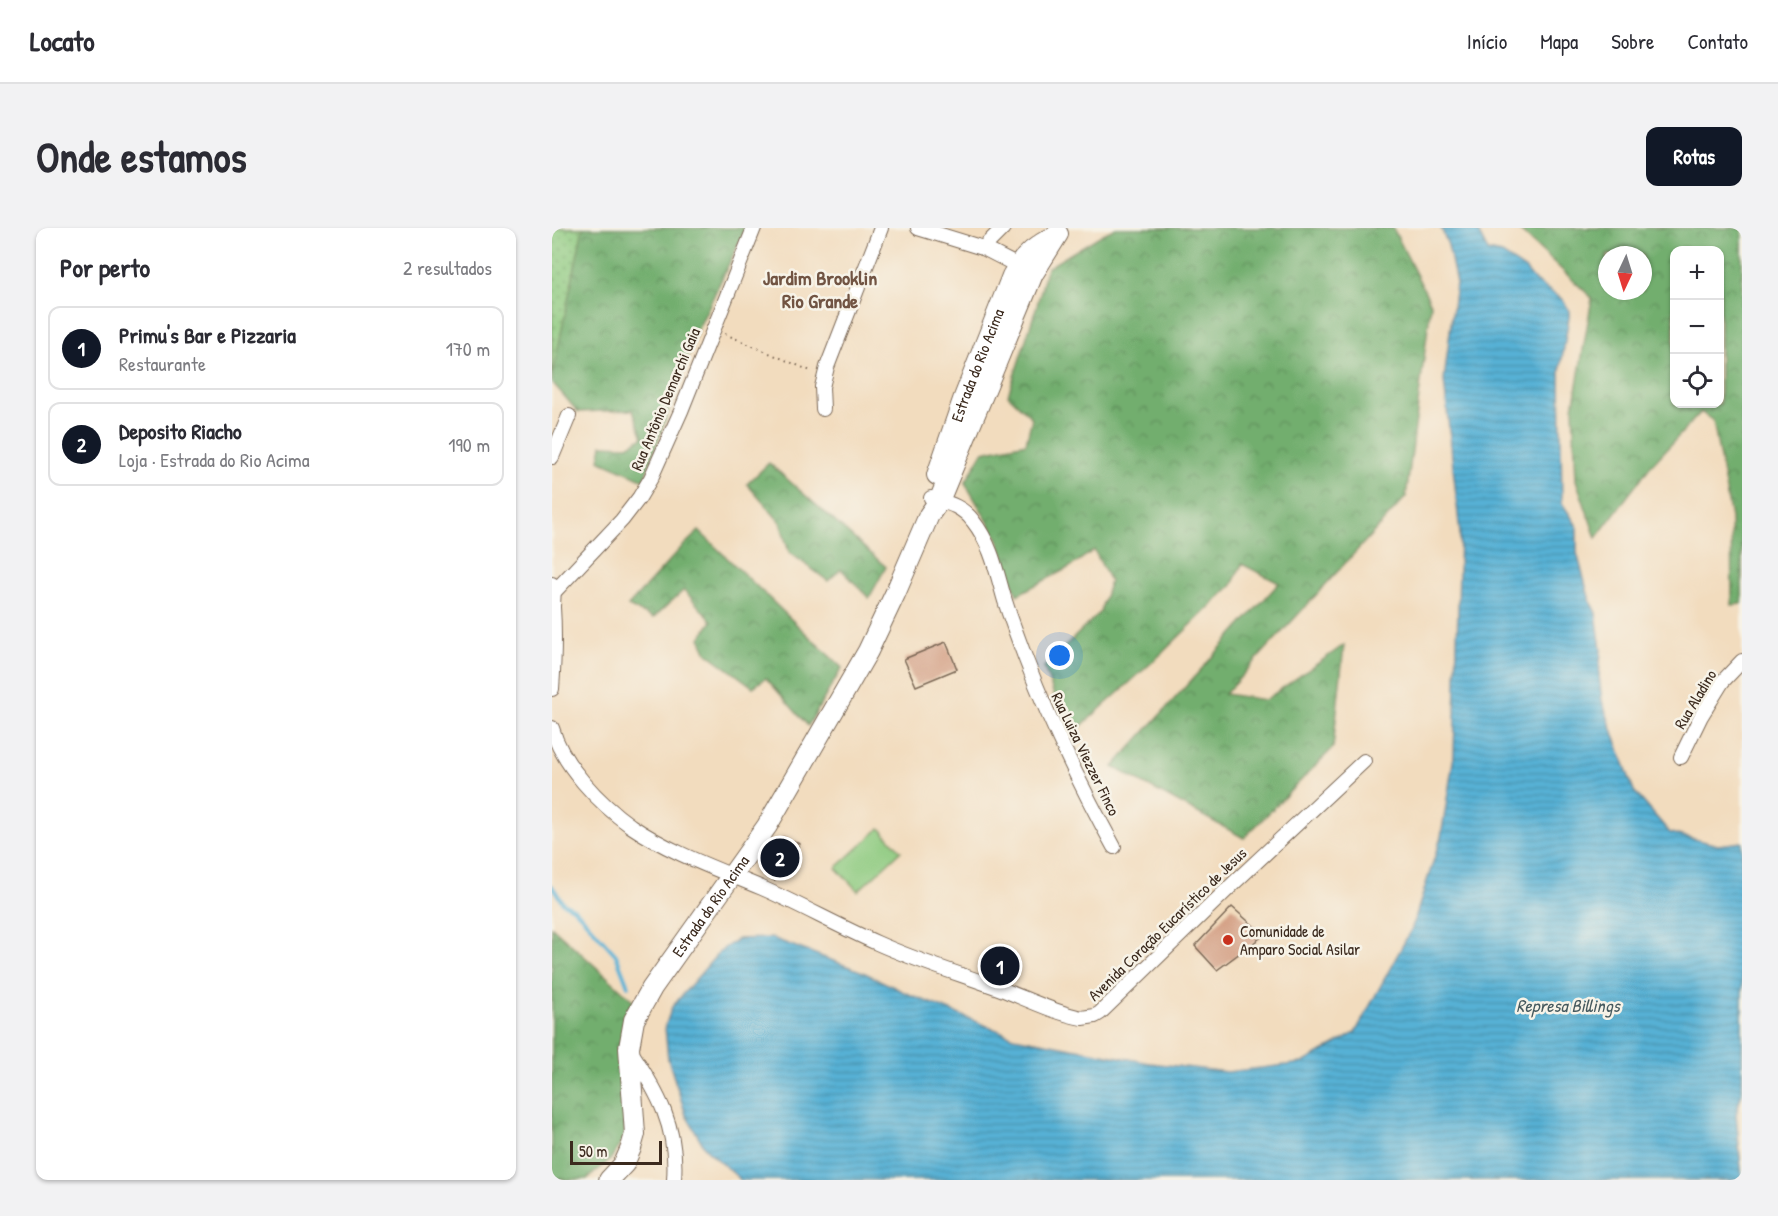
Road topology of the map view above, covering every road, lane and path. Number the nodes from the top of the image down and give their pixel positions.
1 (754, 228) edge
2 (881, 228) edge
3 (918, 228) edge
4 (1003, 228) edge
5 (1063, 231) edge
6 (983, 248) junction
7 (1026, 269) junction
8 (723, 333) dead end
9 (824, 377) junction
10 (823, 409) dead end
11 (569, 416) dead end
12 (552, 457) edge
13 (932, 505) junction
14 (553, 587) edge
15 (1742, 661) edge
16 (552, 689) edge
17 (552, 728) edge
18 (1681, 757) dead end
19 (1364, 761) dead end
20 (1114, 847) dead end
21 (732, 877) junction
22 (629, 1048) junction
23 (609, 1180) edge
24 (674, 1180) edge

1 - 14 street, Rua Antônio Demarchi Gaia
2 - 9 street
3 - 6 street
4 - 6 street
5 - 7 main road, Estrada do Rio Acima
6 - 7 street
7 - 13 main road, Estrada do Rio Acima
8 - 9 path
9 - 10 street
11 - 12 street
13 - 20 street, Rua Luiza Viezzer Finco
13 - 21 main road, Estrada do Rio Acima
14 - 16 street
15 - 18 street, Rua Aladino
17 - 21 street
19 - 21 street, Avenida Coração Eucarístico de Jesus
21 - 22 main road, Estrada do Rio Acima
22 - 23 main road, Estrada do Rio Acima
22 - 24 street

